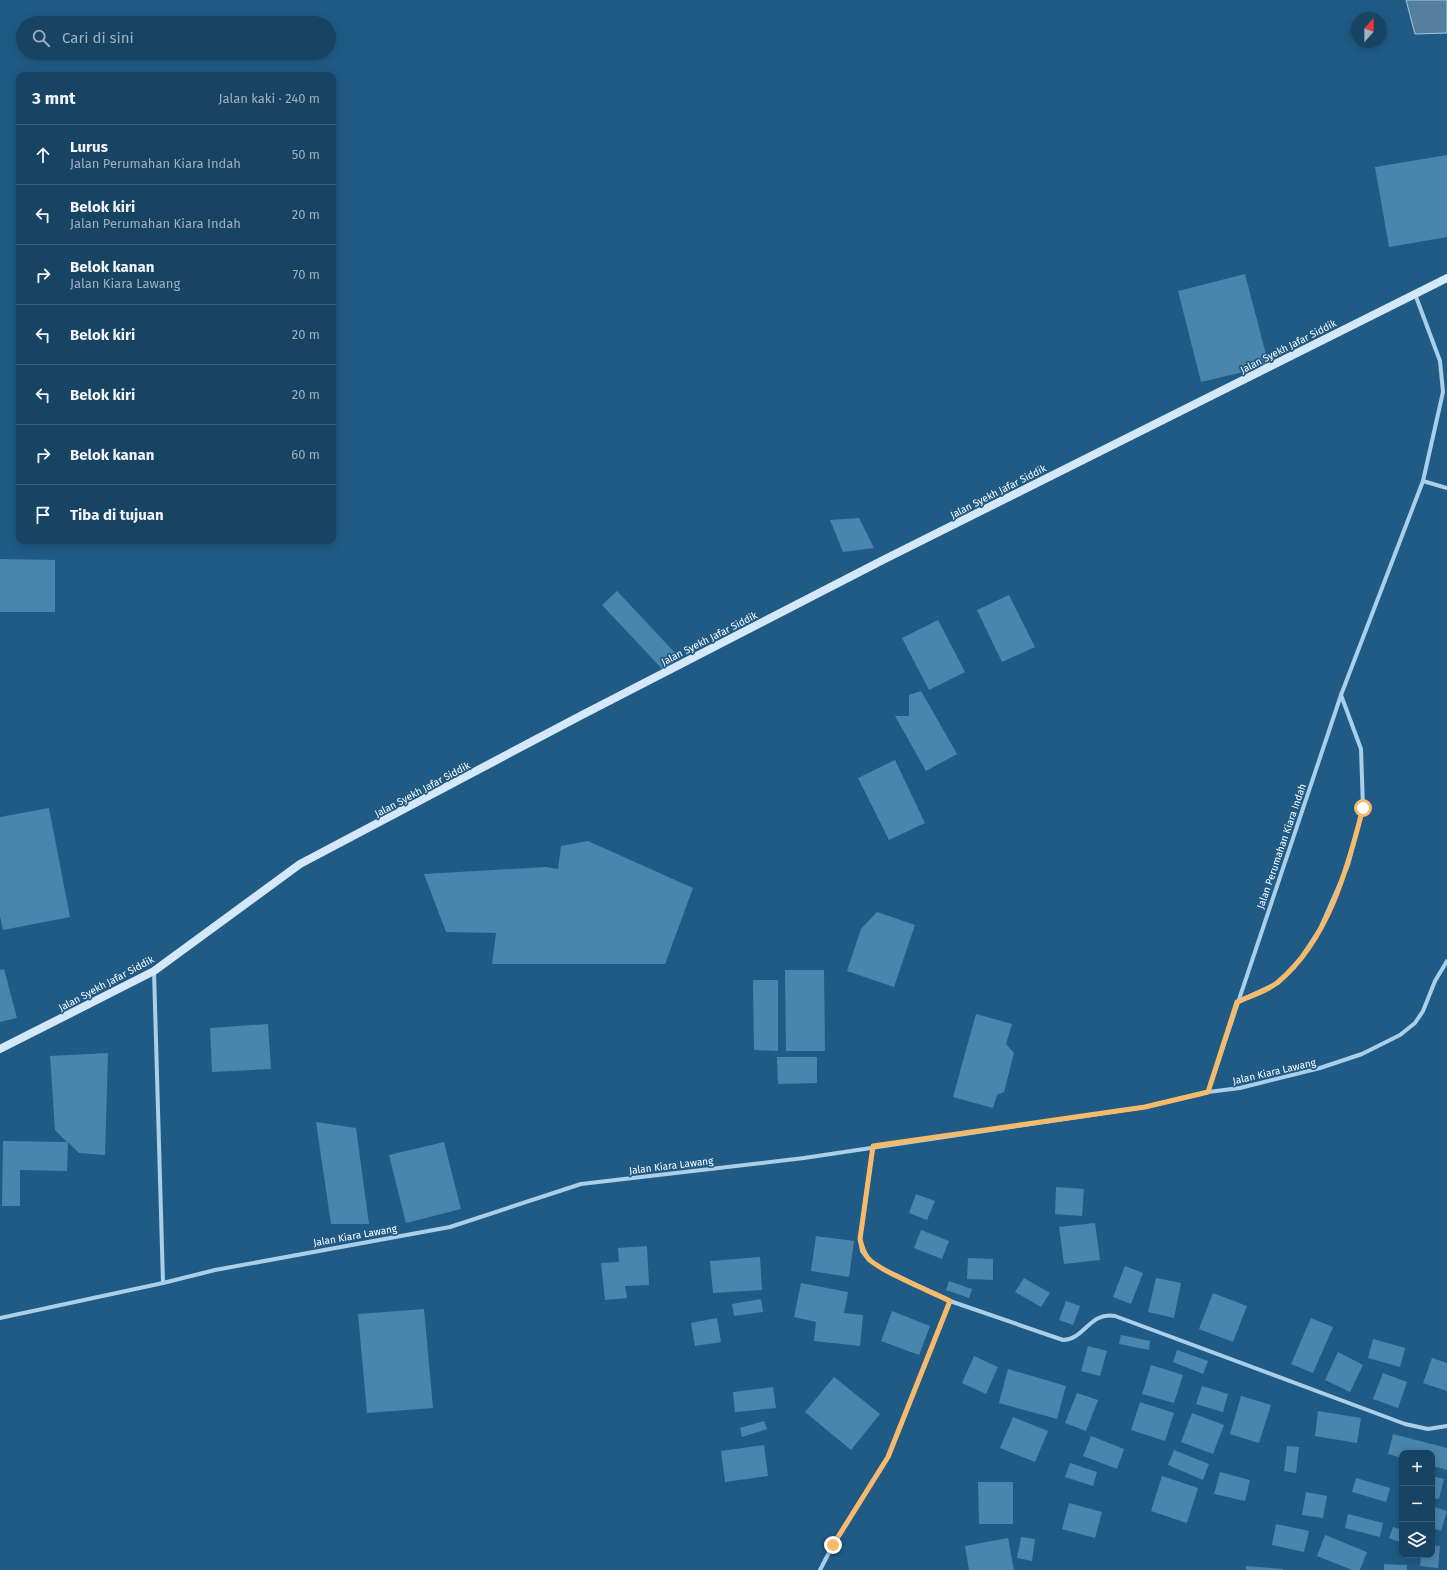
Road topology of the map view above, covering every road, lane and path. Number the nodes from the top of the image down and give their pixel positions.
1 (1447, 278) edge
2 (1415, 294) junction
3 (1423, 481) junction
4 (1447, 488) edge
5 (1341, 695) junction
6 (1447, 961) edge
7 (154, 971) junction
8 (1237, 1002) junction
9 (0, 1049) edge
10 (1208, 1092) junction
11 (873, 1146) junction
12 (163, 1283) junction
13 (950, 1301) junction
14 (0, 1318) edge
15 (1447, 1426) edge
16 (820, 1570) edge

1 - 2 main road, Jalan Syekh Jafar Siddik
2 - 3 street, Jalan Perumahan Kiara Indah
2 - 7 main road, Jalan Syekh Jafar Siddik
3 - 4 street
3 - 5 street, Jalan Perumahan Kiara Indah
5 - 8 street, Jalan Perumahan Kiara Indah
5 - 8 street
6 - 10 street, Jalan Kiara Lawang
7 - 9 main road, Jalan Syekh Jafar Siddik
7 - 12 street
8 - 10 street, Jalan Perumahan Kiara Indah
10 - 11 street, Jalan Kiara Lawang
11 - 12 street, Jalan Kiara Lawang
11 - 13 street
12 - 14 street, Jalan Kiara Lawang
13 - 15 street
13 - 16 street

